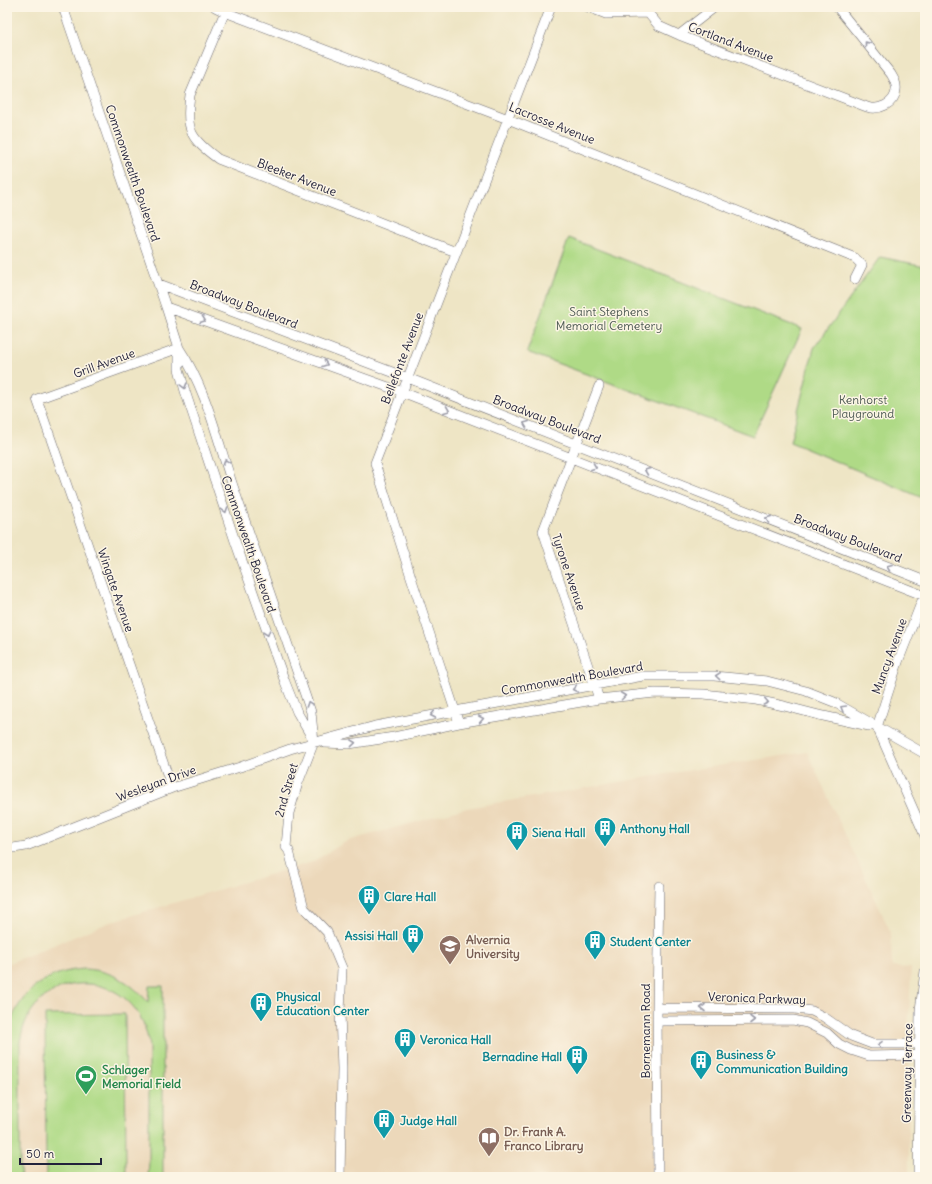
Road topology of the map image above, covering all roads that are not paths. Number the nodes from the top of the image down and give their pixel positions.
1 (63, 7) edge
2 (215, 7) edge
3 (551, 7) edge
4 (588, 7) edge
5 (715, 7) edge
6 (837, 7) edge
7 (226, 10) edge
8 (645, 10) edge
9 (679, 35) junction
10 (508, 119) junction
11 (456, 252) junction
12 (855, 279) dead end
13 (159, 284) junction
14 (166, 307) junction
15 (179, 348) junction
16 (408, 378) junction
17 (599, 386) dead end
18 (402, 392) junction
19 (38, 399) joint
20 (577, 444) junction
21 (571, 458) junction
22 (925, 581) edge
23 (925, 595) edge
24 (595, 686) junction
25 (600, 700) junction
26 (455, 711) junction
27 (459, 723) junction
28 (877, 727) junction
29 (314, 742) junction
30 (925, 754) edge
31 (172, 788) junction
32 (925, 836) edge
33 (7, 849) edge
34 (659, 886) dead end
35 (925, 971) edge
36 (657, 1008) junction
37 (657, 1021) junction
38 (919, 1044) junction
39 (919, 1055) junction
40 (340, 1177) edge
41 (658, 1177) edge
42 (918, 1177) edge

1 - 13 street, Commonwealth Boulevard
2 - 7 street, Lacrosse Avenue
3 - 10 street, Bellefonte Avenue
4 - 8 street, Cortland Avenue
5 - 9 street
9 -> 6 street, Cortland Avenue
7 - 10 street, Lacrosse Avenue
7 - 11 street, Bleeker Avenue
8 - 9 street, Cortland Avenue
10 - 11 street, Bellefonte Avenue
10 - 12 street, Lacrosse Avenue
11 - 16 street, Bellefonte Avenue
13 - 14 street, Commonwealth Boulevard
13 - 16 street, Broadway Boulevard
14 - 15 street, Commonwealth Boulevard
14 -> 18 street
15 - 19 street, Grill Avenue
29 -> 15 street, Commonwealth Boulevard
15 -> 29 street, Commonwealth Boulevard
16 - 18 street, Bellefonte Avenue
20 -> 16 street, Broadway Boulevard
17 - 20 street, Tyrone Avenue
18 -> 21 street
18 - 26 street, Bellefonte Avenue
19 - 31 street, Wingate Avenue
20 - 21 street, Tyrone Avenue
22 -> 20 street, Broadway Boulevard
21 -> 23 street
21 - 24 street, Tyrone Avenue
23 - 28 street, Muncy Avenue
24 - 25 street, Tyrone Avenue
24 -> 26 street, Commonwealth Boulevard
28 -> 24 street, Commonwealth Boulevard
27 -> 25 street, Commonwealth Boulevard
25 -> 28 street, Commonwealth Boulevard
26 - 27 street, Bellefonte Avenue
26 -> 29 street, Commonwealth Boulevard
29 -> 27 street, Commonwealth Boulevard
28 - 30 street, Commonwealth Boulevard
28 - 32 street
29 - 31 street, Wesleyan Drive
29 - 40 street, 2nd Street
31 - 33 street, Wesleyan Drive
34 - 36 street, Bornemann Road
35 - 38 street, Greenway Terrace
36 - 37 street, Bornemann Road
38 -> 36 street, Veronica Parkway
37 -> 39 street, Veronica Parkway
37 - 41 street, Bornemann Road
38 - 39 street, Greenway Terrace
39 - 42 street, Greenway Terrace

